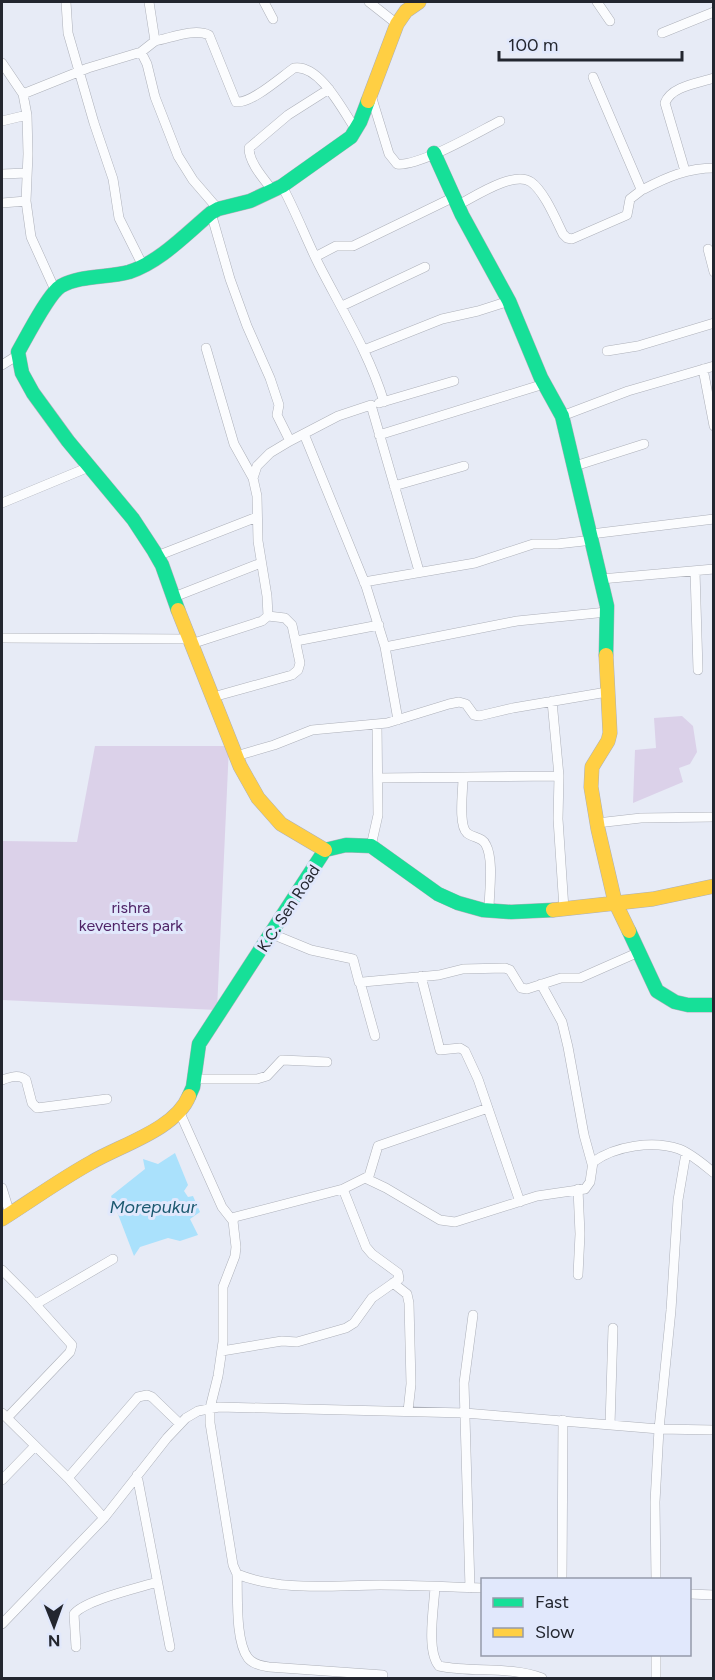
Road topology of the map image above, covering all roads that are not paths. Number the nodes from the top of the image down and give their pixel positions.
1 (66, 2) edge
2 (149, 2) edge
3 (264, 2) edge
4 (369, 2) edge
5 (419, 2) edge
6 (597, 2) edge
7 (714, 12) edge
8 (273, 19) dead end
9 (610, 21) dead end
10 (398, 24) junction
11 (662, 33) dead end
12 (155, 41) junction
13 (141, 52) junction
14 (2, 63) edge
15 (79, 72) junction
16 (593, 77) dead end
17 (714, 78) edge
18 (329, 89) junction
19 (370, 92) junction
20 (22, 94) junction
21 (27, 115) junction
22 (2, 121) edge
23 (500, 121) dead end
24 (356, 130) junction
25 (434, 153) junction
26 (714, 168) edge
27 (685, 171) junction
28 (27, 173) junction
29 (2, 174) edge
30 (277, 189) junction
31 (643, 189) junction
32 (26, 201) junction
33 (456, 201) junction
34 (2, 203) edge
35 (214, 211) junction
36 (708, 249) dead end
37 (315, 256) junction
38 (143, 267) junction
39 (425, 267) dead end
40 (714, 272) edge
41 (55, 290) junction
42 (509, 301) junction
43 (342, 306) junction
44 (714, 322) edge
45 (206, 348) dead end
46 (364, 350) junction
47 (607, 351) dead end
48 (18, 355) junction
49 (2, 365) edge
50 (714, 366) edge
51 (703, 369) junction
52 (454, 381) dead end
53 (544, 384) junction
54 (384, 402) junction
55 (371, 405) junction
56 (562, 416) junction
57 (714, 426) edge
58 (304, 434) junction
59 (379, 435) junction
60 (290, 441) junction
61 (644, 444) dead end
62 (464, 466) dead end
63 (575, 466) junction
64 (89, 467) junction
65 (253, 478) junction
66 (394, 486) junction
67 (2, 504) edge
68 (257, 517) junction
69 (714, 519) edge
70 (592, 537) junction
71 (157, 556) junction
72 (261, 562) junction
73 (714, 569) edge
74 (419, 571) junction
75 (695, 571) junction
76 (602, 579) junction
77 (364, 582) junction
78 (174, 597) junction
79 (607, 612) junction
80 (268, 616) junction
81 (379, 625) junction
82 (2, 638) edge
83 (296, 641) junction
84 (190, 642) junction
85 (385, 647) junction
86 (699, 670) dead end
87 (607, 692) junction
88 (213, 697) junction
89 (552, 701) junction
90 (398, 720) junction
91 (377, 724) junction
92 (236, 756) junction
93 (559, 776) junction
94 (378, 778) junction
95 (463, 778) junction
96 (714, 817) edge
97 (597, 824) junction
98 (371, 846) junction
99 (326, 850) junction
100 (714, 886) edge
101 (615, 902) junction
102 (564, 909) junction
103 (489, 910) junction
104 (272, 934) junction
105 (639, 952) junction
106 (421, 976) junction
107 (360, 982) junction
108 (541, 984) junction
109 (714, 1005) edge
110 (375, 1036) dead end
111 (327, 1062) dead end
112 (194, 1078) junction
113 (2, 1080) edge
114 (107, 1099) dead end
115 (488, 1108) junction
116 (180, 1113) junction
117 (686, 1153) junction
118 (592, 1164) junction
119 (714, 1173) edge
120 (365, 1178) junction
121 (2, 1188) edge
122 (343, 1189) junction
123 (578, 1189) junction
124 (520, 1202) junction
125 (6, 1216) edge
126 (233, 1221) junction
127 (113, 1259) dead end
128 (2, 1270) edge
129 (578, 1275) dead end
130 (393, 1283) junction
131 (36, 1304) junction
132 (473, 1316) dead end
133 (613, 1328) dead end
134 (222, 1351) junction
135 (210, 1408) junction
136 (408, 1411) junction
137 (465, 1413) junction
138 (4, 1415) edge
139 (563, 1420) junction
140 (180, 1424) junction
141 (610, 1425) junction
142 (658, 1429) junction
143 (714, 1430) edge
144 (35, 1446) junction
145 (137, 1475) junction
146 (68, 1478) junction
147 (2, 1480) edge
148 (104, 1518) junction
149 (237, 1574) junction
150 (562, 1578) edge
151 (656, 1578) edge
152 (157, 1582) junction
153 (435, 1587) junction
154 (470, 1588) junction
155 (481, 1588) edge
156 (691, 1594) edge
157 (714, 1595) edge
158 (2, 1624) edge
159 (75, 1647) dead end
160 (170, 1647) dead end
161 (656, 1656) edge
162 (383, 1675) dead end
163 (542, 1678) edge
164 (656, 1678) edge

1 - 15 street
2 - 12 street
3 - 8 street
4 - 10 street
5 - 10 street
6 - 9 street
7 - 11 street
10 - 19 street
12 - 13 street
12 - 18 street
13 - 15 street
13 - 35 street
14 - 20 street
15 - 20 street
15 - 38 street
16 - 31 street
17 - 27 street
18 - 24 street
18 - 30 street
19 - 24 street
19 - 25 street
20 - 21 street
21 - 22 street
21 - 28 street
23 - 25 street
24 - 30 street
25 - 33 street
26 - 27 street
27 - 31 street
28 - 29 street
28 - 32 street
30 - 35 street
30 - 37 street
31 - 33 street
32 - 34 street
32 - 41 street
33 - 37 street
33 - 42 street
35 - 38 street
35 - 60 street
36 - 40 street
37 - 43 street
38 - 41 street
39 - 43 street
41 - 48 street
42 - 46 street
42 - 53 street
43 - 46 street
44 - 47 street
45 - 65 street
46 - 54 street
48 - 49 street
48 - 64 street
50 - 51 street
51 - 56 street
51 - 57 street
52 - 54 street
53 - 56 street
53 - 59 street
54 - 55 street
55 - 58 street
55 - 59 street
56 - 63 street
58 - 60 street
58 - 77 street
59 - 66 street
60 - 65 street
61 - 63 street
62 - 66 street
63 - 70 street
64 - 67 street
64 - 71 street
65 - 68 street
66 - 74 street
68 - 71 street
68 - 72 street
69 - 70 street
70 - 74 street
70 - 76 street
71 - 78 street
72 - 78 street
72 - 80 street
73 - 75 street
74 - 77 street
75 - 76 street
75 - 86 street
76 - 79 street
77 - 81 street
78 - 84 street
79 - 85 street
79 - 87 street
80 - 83 street
80 - 84 street
81 - 83 street
81 - 85 street
82 - 84 street
83 - 88 street
84 - 88 street
85 - 90 street
87 - 89 street
87 - 97 street
88 - 92 street
89 - 90 street
89 - 93 street
90 - 91 street
91 - 92 street
91 - 94 street
92 - 99 street
93 - 95 street
93 - 102 street
94 - 95 street
94 - 98 street
95 - 103 street
96 - 97 street
97 - 101 street
98 - 99 street, K.C. Sen Road
98 - 103 street
99 - 104 street, K.C. Sen Road
100 - 101 street
101 - 102 street
101 - 105 street
102 - 103 street
104 - 107 street
104 - 112 street, K.C. Sen Road
105 - 108 street
105 - 109 street
106 - 107 street
106 - 108 street
106 - 115 street
107 - 110 street
108 - 118 street
111 - 112 street
112 - 116 street, K.C. Sen Road
113 - 114 street
115 - 120 street
115 - 124 street
116 - 125 street
116 - 126 street
117 - 118 street
117 - 119 street
117 - 142 street
118 - 123 street
120 - 122 street
120 - 124 street
121 - 125 street
122 - 126 street
122 - 130 street
123 - 124 street
123 - 129 street
126 - 134 street
127 - 131 street
128 - 131 street
130 - 134 street
130 - 136 street
131 - 138 street
132 - 137 street
133 - 141 street
134 - 135 street
135 - 136 street
135 - 140 street
135 - 149 street
136 - 137 street
137 - 139 street
137 - 154 street
138 - 144 street
139 - 141 street
139 - 150 street
140 - 145 street
140 - 146 street
141 - 142 street
142 - 143 street
142 - 151 street
144 - 146 street
144 - 147 street
145 - 148 street
145 - 152 street
146 - 148 street
148 - 158 street
149 - 153 street
149 - 162 street
152 - 159 street
152 - 160 street
153 - 154 street
153 - 163 street
154 - 155 street
156 - 157 street
161 - 164 street

